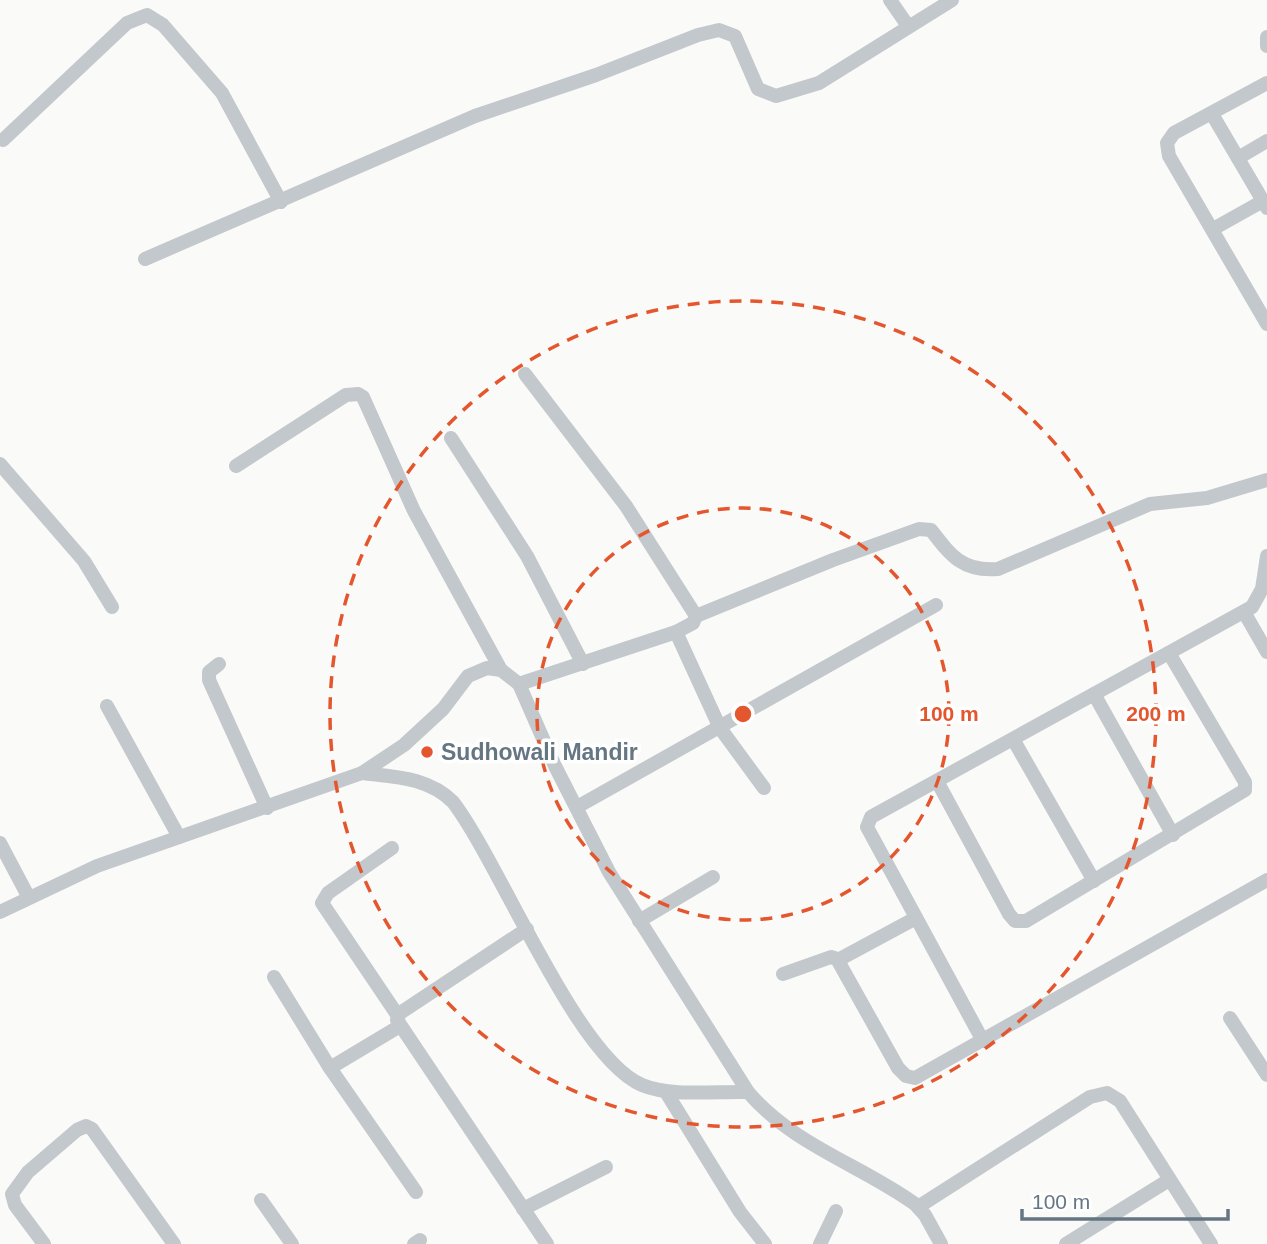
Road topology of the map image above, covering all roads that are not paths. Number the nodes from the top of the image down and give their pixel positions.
1 (890, 0) edge
2 (952, 0) edge
3 (908, 26) junction
4 (1267, 37) edge
5 (1267, 46) edge
6 (1267, 83) edge
7 (1212, 114) junction
8 (3, 140) dead end
9 (1267, 141) edge
10 (1238, 158) junction
11 (281, 202) junction
12 (1265, 205) edge
13 (1213, 229) junction
14 (145, 259) dead end
15 (1267, 324) edge
16 (525, 374) dead end
17 (451, 438) dead end
18 (0, 464) edge
19 (236, 466) dead end
20 (1267, 480) edge
21 (1267, 556) edge
22 (936, 605) dead end
23 (112, 607) dead end
24 (1244, 612) junction
25 (696, 616) junction
26 (676, 632) junction
27 (1267, 652) edge
28 (1168, 653) junction
29 (219, 664) dead end
30 (583, 664) junction
31 (501, 670) junction
32 (519, 684) junction
33 (1094, 694) junction
34 (107, 706) dead end
35 (720, 728) junction
36 (1013, 739) junction
37 (362, 773) junction
38 (937, 781) junction
39 (764, 788) dead end
40 (577, 807) junction
41 (267, 808) junction
42 (1173, 835) junction
43 (179, 837) junction
44 (0, 843) edge
45 (392, 848) dead end
46 (713, 877) dead end
47 (1267, 880) edge
48 (1094, 881) junction
49 (28, 897) junction
50 (0, 912) edge
51 (916, 918) junction
52 (639, 920) junction
53 (527, 929) junction
54 (838, 960) junction
55 (783, 974) dead end
56 (274, 976) dead end
57 (1230, 1018) dead end
58 (399, 1021) junction
59 (983, 1041) junction
60 (330, 1068) junction
61 (1267, 1075) edge
62 (666, 1092) junction
63 (748, 1092) junction
64 (606, 1167) dead end
65 (1169, 1180) junction
66 (416, 1192) dead end
67 (261, 1200) dead end
68 (918, 1207) junction
69 (523, 1209) junction
70 (836, 1211) dead end
71 (44, 1244) edge
72 (174, 1244) edge
73 (292, 1244) edge
74 (547, 1244) edge
75 (765, 1244) edge
76 (820, 1244) edge
77 (941, 1244) edge
78 (1066, 1244) edge
79 (1211, 1244) edge

1 - 3 street
2 - 3 street
3 - 11 street
4 - 5 street
6 - 7 street
7 - 10 street
7 - 13 street
8 - 11 street
9 - 10 street
10 - 12 street
11 - 14 street
12 - 13 street
13 - 15 street
16 - 25 street
17 - 30 street
18 - 23 street
19 - 31 street
20 - 25 street
21 - 24 street
22 - 35 street
24 - 27 street
24 - 28 street
25 - 26 street
26 - 30 street
26 - 35 street
28 - 33 street
28 - 42 street
29 - 41 street
30 - 32 street
31 - 32 street
31 - 37 street
32 - 40 street
33 - 36 street
33 - 42 street
34 - 43 street
35 - 39 street
35 - 40 street
36 - 38 street
36 - 48 street
37 - 41 street
37 - 53 street
38 - 48 street
38 - 51 street
40 - 52 street
41 - 43 street
42 - 48 street
43 - 49 street
44 - 49 street
45 - 58 street
46 - 52 street
47 - 59 street
49 - 50 street
51 - 54 street
51 - 59 street
52 - 63 street
53 - 58 street
53 - 62 street
54 - 55 street
54 - 59 street
56 - 60 street
57 - 61 street
58 - 60 street
58 - 69 street
60 - 66 street
62 - 63 street
62 - 75 street
63 - 68 street
64 - 69 street
65 - 68 street
65 - 78 street
65 - 79 street
67 - 73 street
68 - 77 street
69 - 74 street
70 - 76 street
71 - 72 street

